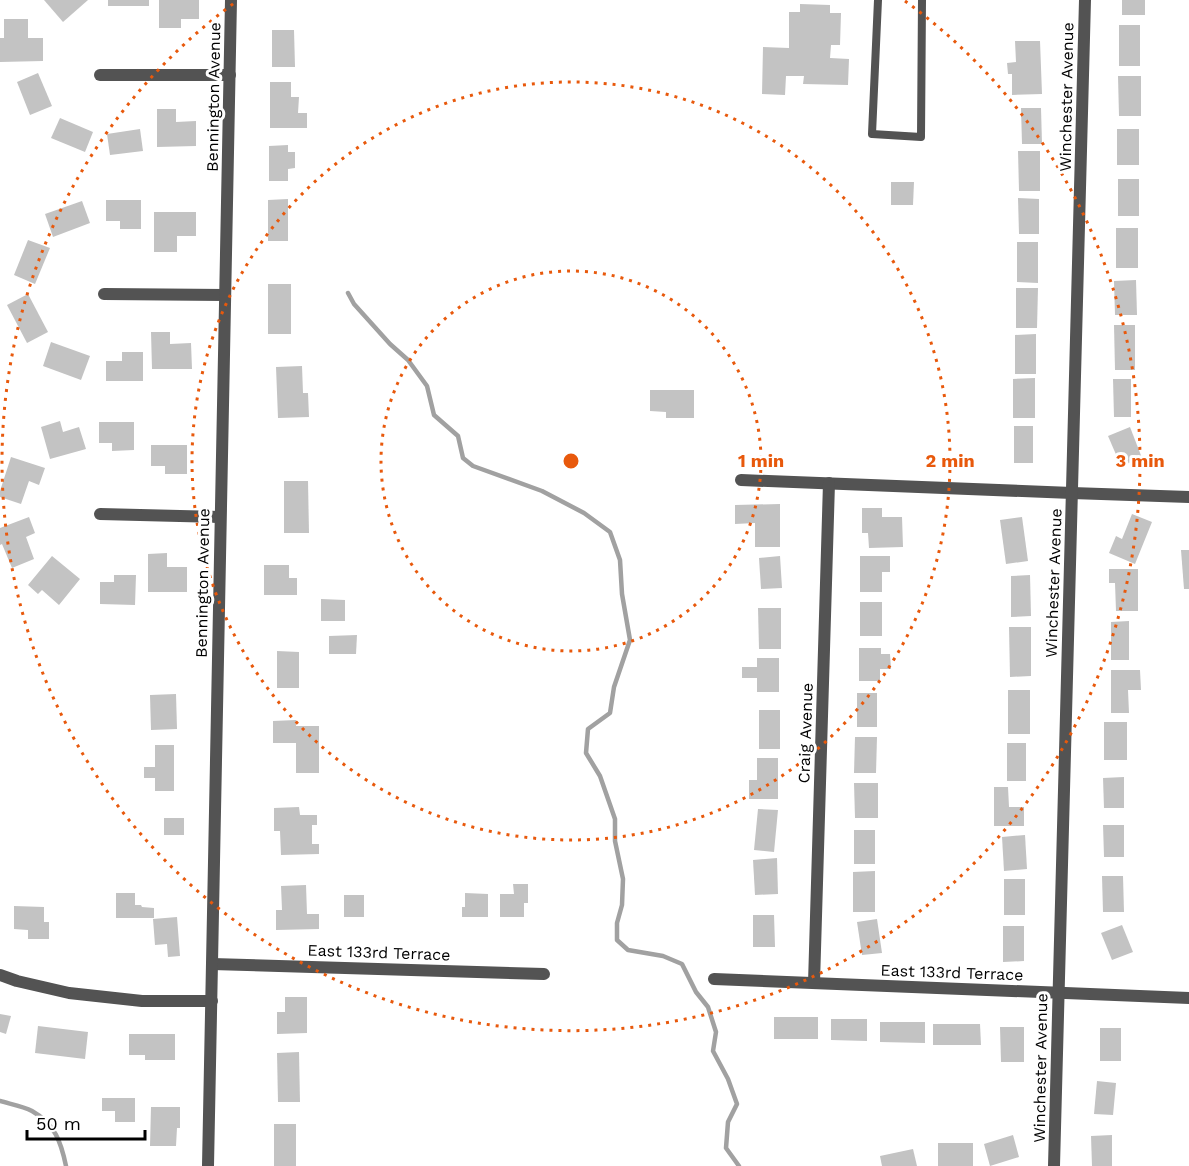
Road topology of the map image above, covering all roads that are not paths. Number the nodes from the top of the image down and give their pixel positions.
1 (231, 0) edge
2 (878, 0) edge
3 (922, 0) edge
4 (1085, 0) edge
5 (99, 75) dead end
6 (230, 75) junction
7 (104, 294) dead end
8 (225, 295) junction
9 (741, 480) dead end
10 (829, 483) junction
11 (1072, 493) junction
12 (1189, 497) edge
13 (100, 514) dead end
14 (220, 517) junction
15 (212, 964) junction
16 (544, 974) dead end
17 (0, 975) edge
18 (714, 979) dead end
19 (814, 983) junction
20 (1059, 992) junction
21 (1189, 998) edge
22 (212, 1001) junction
23 (208, 1166) edge
24 (1054, 1166) edge

1 - 6 street, Bennington Avenue
2 - 3 lane
4 - 11 street, Winchester Avenue
5 - 6 street
6 - 8 street, Bennington Avenue
7 - 8 street
8 - 14 street, Bennington Avenue
9 - 10 street
10 - 11 street
10 - 19 street, Craig Avenue
11 - 12 street
11 - 20 street, Winchester Avenue
13 - 14 street
14 - 15 street, Bennington Avenue
15 - 16 street, East 133rd Terrace
15 - 22 street, Bennington Avenue
17 - 22 street
18 - 19 street, East 133rd Terrace
19 - 20 street, East 133rd Terrace
20 - 21 street, East 133rd Terrace
20 - 24 street, Winchester Avenue
22 - 23 street, Bennington Avenue

